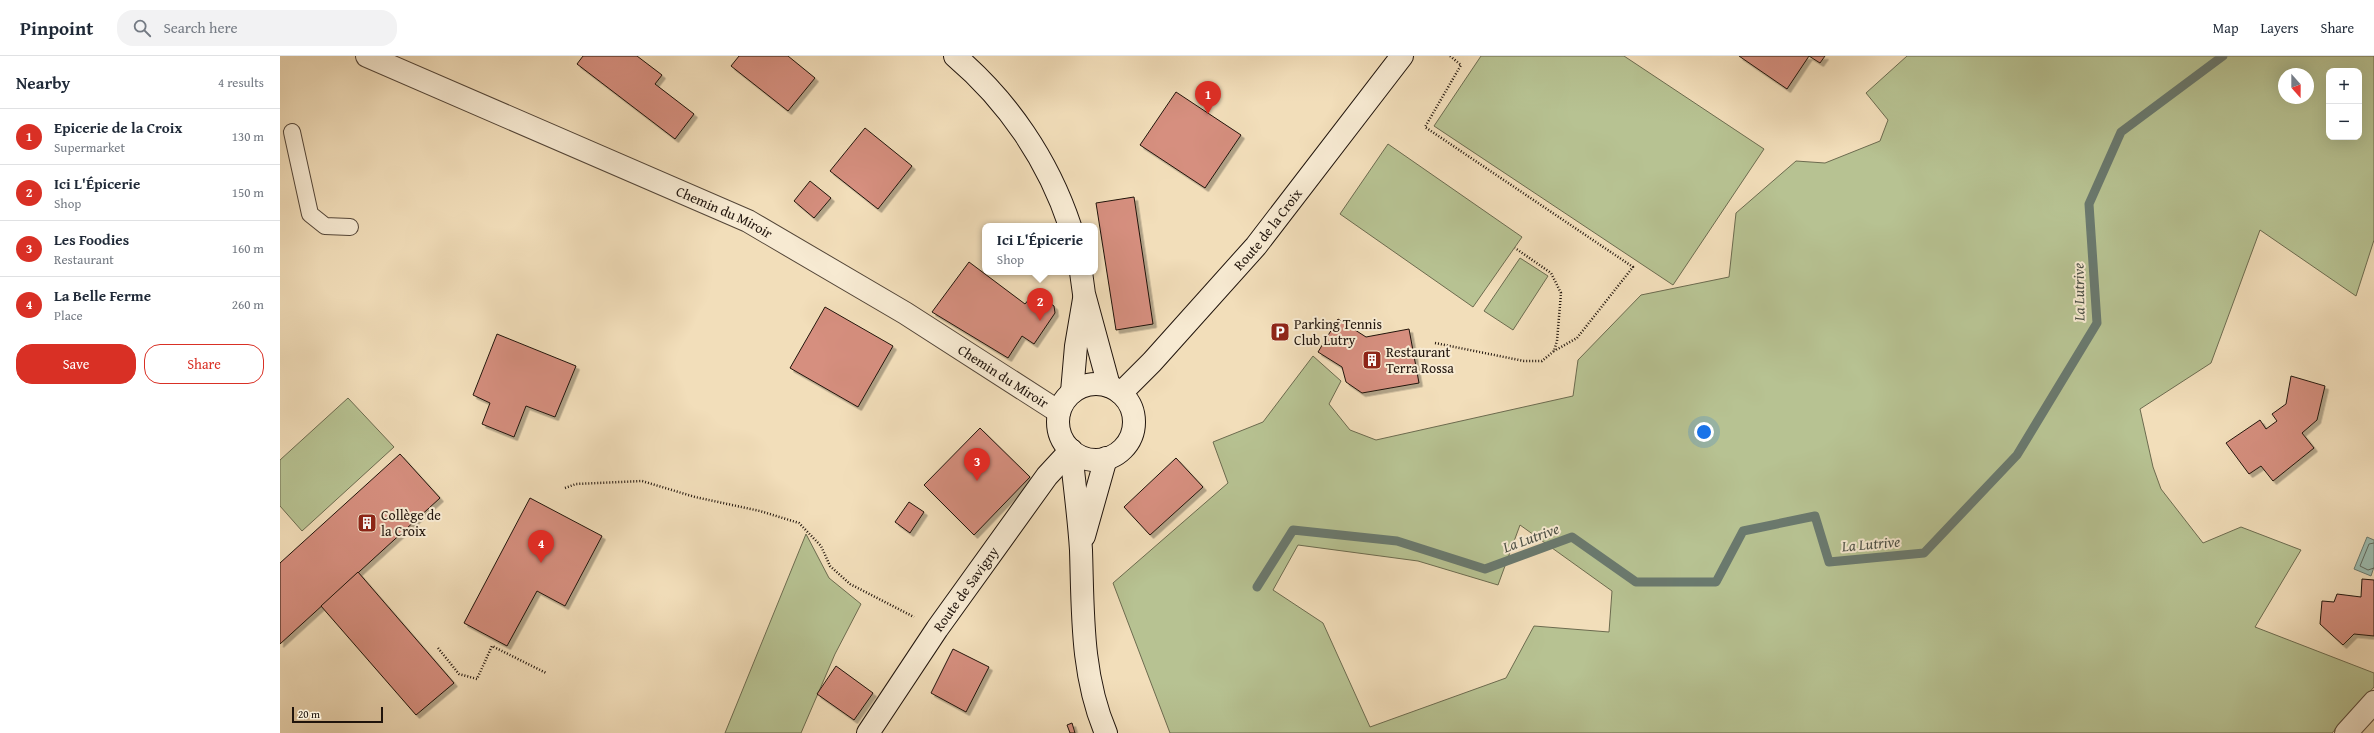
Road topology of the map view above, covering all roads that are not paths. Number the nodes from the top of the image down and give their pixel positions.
1 (368, 56) edge
2 (955, 56) edge
3 (1402, 56) edge
4 (292, 132) dead end
5 (1069, 223) edge
6 (350, 227) dead end
7 (1081, 275) edge
8 (1084, 294) junction
9 (1115, 389) junction
10 (1072, 392) junction
11 (1059, 412) junction
12 (1070, 450) junction
13 (1106, 458) junction
14 (1081, 548) junction
15 (2374, 702) edge
16 (868, 733) edge
17 (1106, 733) edge
18 (2346, 733) edge

1 - 11 street, Chemin du Miroir
2 - 5 street
3 - 9 street, Route de la Croix
4 - 6 lane
7 - 8 street
8 - 9 street
8 - 10 street
9 - 10 street
9 - 13 street
10 - 11 street
11 - 12 street
12 - 13 street
12 - 14 street
12 - 16 street, Route de Savigny
13 - 14 street
14 - 17 street
15 - 18 street

